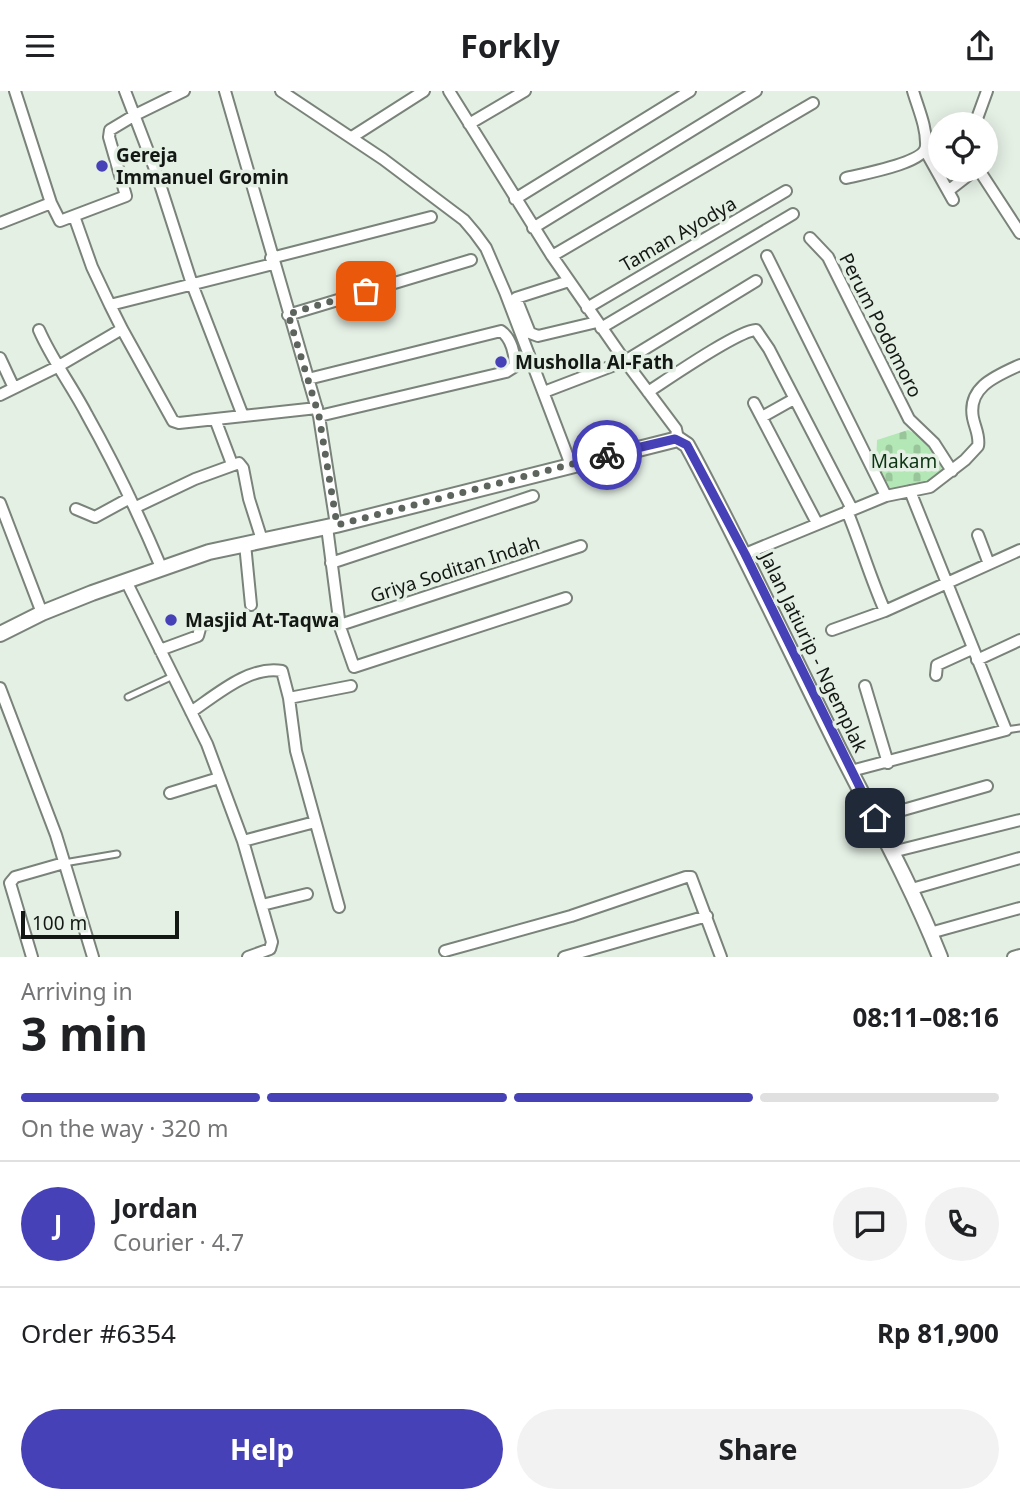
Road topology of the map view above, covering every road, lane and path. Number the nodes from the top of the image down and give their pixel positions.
1 (15, 91) edge
2 (125, 91) edge
3 (184, 91) edge
4 (225, 91) edge
5 (281, 91) edge
6 (424, 91) edge
7 (450, 91) edge
8 (525, 91) edge
9 (690, 91) edge
10 (756, 91) edge
11 (913, 91) edge
12 (988, 91) edge
13 (813, 103) dead end
14 (980, 112) edge
15 (135, 115) junction
16 (469, 124) junction
17 (352, 137) junction
18 (925, 150) junction
19 (928, 155) edge
20 (846, 178) dead end
21 (943, 182) edge
22 (965, 182) edge
23 (985, 182) edge
24 (786, 191) dead end
25 (515, 199) junction
26 (51, 202) junction
27 (793, 214) dead end
28 (74, 216) junction
29 (430, 217) dead end
30 (0, 223) edge
31 (533, 228) junction
32 (1020, 233) edge
33 (810, 238) dead end
34 (552, 256) junction
35 (767, 256) dead end
36 (471, 260) dead end
37 (272, 261) junction
38 (569, 281) junction
39 (756, 281) dead end
40 (192, 283) junction
41 (110, 305) junction
42 (587, 308) junction
43 (288, 314) junction
44 (599, 325) junction
45 (122, 329) junction
46 (39, 330) dead end
47 (0, 358) edge
48 (625, 361) junction
49 (1020, 365) edge
50 (57, 367) junction
51 (308, 379) junction
52 (14, 388) junction
53 (544, 391) junction
54 (648, 392) junction
55 (0, 395) edge
56 (794, 399) junction
57 (754, 403) dead end
58 (318, 412) junction
59 (243, 416) junction
60 (762, 417) junction
61 (215, 419) junction
62 (678, 439) junction
63 (232, 464) junction
64 (563, 467) junction
65 (952, 471) junction
66 (910, 491) junction
67 (533, 496) dead end
68 (886, 496) junction
69 (133, 502) junction
70 (0, 503) edge
71 (76, 509) dead end
72 (850, 510) junction
73 (817, 523) junction
74 (332, 526) junction
75 (978, 535) dead end
76 (262, 540) junction
77 (245, 544) junction
78 (581, 546) dead end
79 (1020, 550) edge
80 (745, 554) junction
81 (331, 563) junction
82 (989, 564) junction
83 (161, 567) junction
84 (126, 581) junction
85 (947, 584) junction
86 (566, 598) dead end
87 (251, 604) dead end
88 (885, 611) junction
89 (42, 613) junction
90 (222, 620) dead end
91 (340, 625) junction
92 (832, 630) dead end
93 (0, 634) edge
94 (1020, 640) edge
95 (972, 649) junction
96 (160, 650) junction
97 (977, 660) junction
98 (936, 675) dead end
99 (173, 676) junction
100 (351, 686) dead end
101 (865, 687) dead end
102 (0, 688) edge
103 (128, 697) dead end
104 (289, 698) junction
105 (191, 712) junction
106 (1020, 728) edge
107 (1006, 730) junction
108 (888, 763) junction
109 (851, 771) junction
110 (219, 778) junction
111 (987, 786) dead end
112 (170, 793) dead end
113 (875, 818) junction
114 (1020, 820) edge
115 (315, 822) junction
116 (243, 841) junction
117 (892, 852) junction
118 (117, 853) dead end
119 (1020, 858) edge
120 (64, 863) junction
121 (912, 889) junction
122 (307, 894) dead end
123 (262, 905) junction
124 (340, 907) dead end
125 (1020, 908) edge
126 (707, 916) junction
127 (930, 933) junction
128 (445, 951) dead end
129 (584, 954) edge
130 (1020, 955) edge
131 (32, 957) edge
132 (93, 957) edge
133 (248, 957) edge
134 (564, 957) edge
135 (721, 957) edge
136 (940, 957) edge
137 (1013, 957) edge

1 - 26 street
2 - 15 street
3 - 15 street
4 - 37 street
5 - 17 street
6 - 17 street
7 - 16 street
8 - 16 street
9 - 25 street
10 - 31 street
11 - 18 street
12 - 14 street
13 - 34 street
15 - 28 street
15 - 40 street
16 - 25 street
17 - 53 street
18 - 19 street
18 - 20 street
21 - 22 street
23 - 32 street
24 - 42 street, Taman Ayodya
25 - 31 street
26 - 28 street
26 - 30 street
27 - 44 street
28 - 41 street
29 - 37 street
31 - 34 street
33 - 65 street, Perum Podomoro
34 - 38 street
35 - 68 street
36 - 43 street
37 - 40 street
37 - 43 street
38 - 42 street
38 - 44 street
39 - 48 street
40 - 41 street
40 - 59 street
41 - 45 street
42 - 44 street
43 - 51 street
44 - 48 street
45 - 50 street
45 - 61 street
46 - 50 street
47 - 52 street
48 - 53 street
48 - 54 street
49 - 65 street
50 - 52 street
50 - 69 street
51 - 58 street
51 - 58 street
52 - 55 street
53 - 64 street
54 - 56 street
54 - 62 street
56 - 60 street
56 - 72 street
57 - 60 street
58 - 59 street
58 - 74 street
59 - 61 street
60 - 73 street
61 - 63 street
62 - 64 street
62 - 80 street, Jalan Jatiurip - Ngemplak
63 - 69 street
63 - 76 street
64 - 74 street
65 - 66 street
66 - 68 street
66 - 85 street
67 - 81 street
68 - 72 street
69 - 71 street
69 - 83 street
70 - 89 street
72 - 73 street
72 - 88 street
73 - 80 street
74 - 76 street
74 - 81 street
75 - 82 street
76 - 77 street
77 - 83 street
77 - 87 street
78 - 91 street, Griya Soditan Indah
79 - 82 street
80 - 109 street, Jalan Jatiurip - Ngemplak
81 - 91 street
82 - 85 street
83 - 84 street
84 - 89 street
84 - 96 street
85 - 88 street
85 - 95 street
86 - 91 street
88 - 92 street
89 - 93 street
90 - 96 street
94 - 97 street
95 - 97 street
95 - 98 street
96 - 99 street
97 - 107 street
99 - 103 lane
99 - 105 street
100 - 104 street
101 - 108 street
102 - 120 street
104 - 105 street
104 - 115 street
105 - 110 street
106 - 107 lane
107 - 108 street
108 - 109 street
109 - 113 street, Jalan Jatiurip - Ngemplak
110 - 112 street
110 - 116 street
111 - 113 street
113 - 117 street, Jalan Jatiurip - Ngemplak
114 - 117 street
115 - 116 street
115 - 124 street
116 - 123 street
117 - 121 street, Jalan Jatiurip - Ngemplak
118 - 120 lane
119 - 121 street
120 - 131 street
120 - 132 street
121 - 127 street, Jalan Jatiurip - Ngemplak
122 - 123 street
123 - 133 street
125 - 127 street
126 - 128 street
126 - 129 street
126 - 135 street
127 - 136 street, Jalan Jatiurip - Ngemplak
129 - 134 street
130 - 137 street

